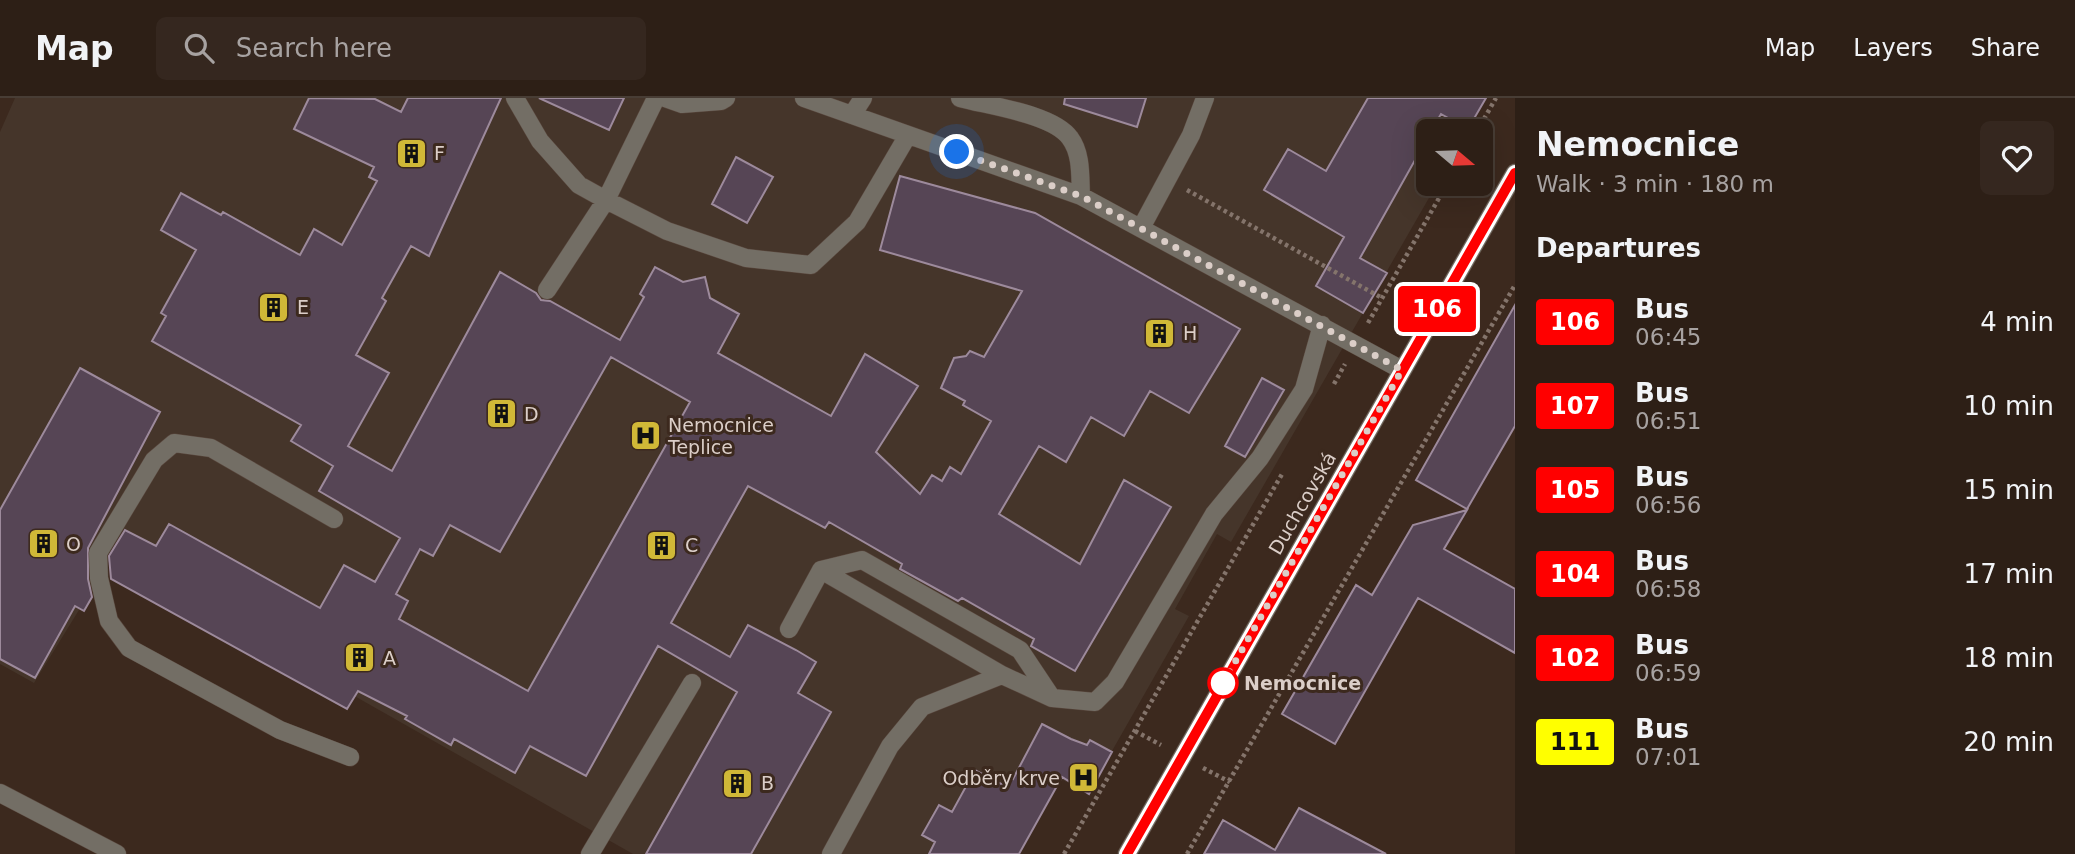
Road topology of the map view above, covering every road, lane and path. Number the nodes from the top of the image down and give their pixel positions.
1 (515, 98) edge
2 (656, 98) edge
3 (665, 98) edge
4 (726, 98) edge
5 (804, 98) edge
6 (863, 98) edge
7 (960, 98) edge
8 (1205, 98) edge
9 (1496, 98) edge
10 (852, 115) junction
11 (1484, 119) edge
12 (908, 135) junction
13 (1515, 173) edge
14 (1167, 181) junction
15 (1081, 196) junction
16 (606, 200) junction
17 (1141, 228) junction
18 (1515, 285) edge
19 (547, 290) dead end
20 (1382, 298) dead end
21 (1322, 325) junction
22 (1402, 370) junction
23 (1264, 506) dead end
24 (334, 519) dead end
25 (821, 570) junction
26 (789, 629) dead end
27 (1002, 674) junction
28 (692, 683) dead end
29 (1052, 698) junction
30 (350, 757) dead end
31 (0, 793) edge
32 (117, 854) edge
33 (590, 854) edge
34 (831, 854) edge
35 (1064, 854) edge
36 (1127, 854) edge
37 (1187, 854) edge

1 - 16 street
2 - 16 street
3 - 4 street
5 - 10 street
6 - 10 street
7 - 15 street
8 - 14 street
9 - 11 path
10 - 12 street
12 - 15 street
12 - 16 street
13 - 22 street, Duchcovská
14 - 17 street
14 - 20 path
15 - 17 street
16 - 19 street
17 - 21 street
18 - 37 path
21 - 22 street
21 - 29 street
22 - 36 street, Duchcovská
23 - 35 path
24 - 30 street
25 - 26 street
25 - 27 street
25 - 29 street
27 - 29 street
27 - 34 street
28 - 33 street
31 - 32 street

